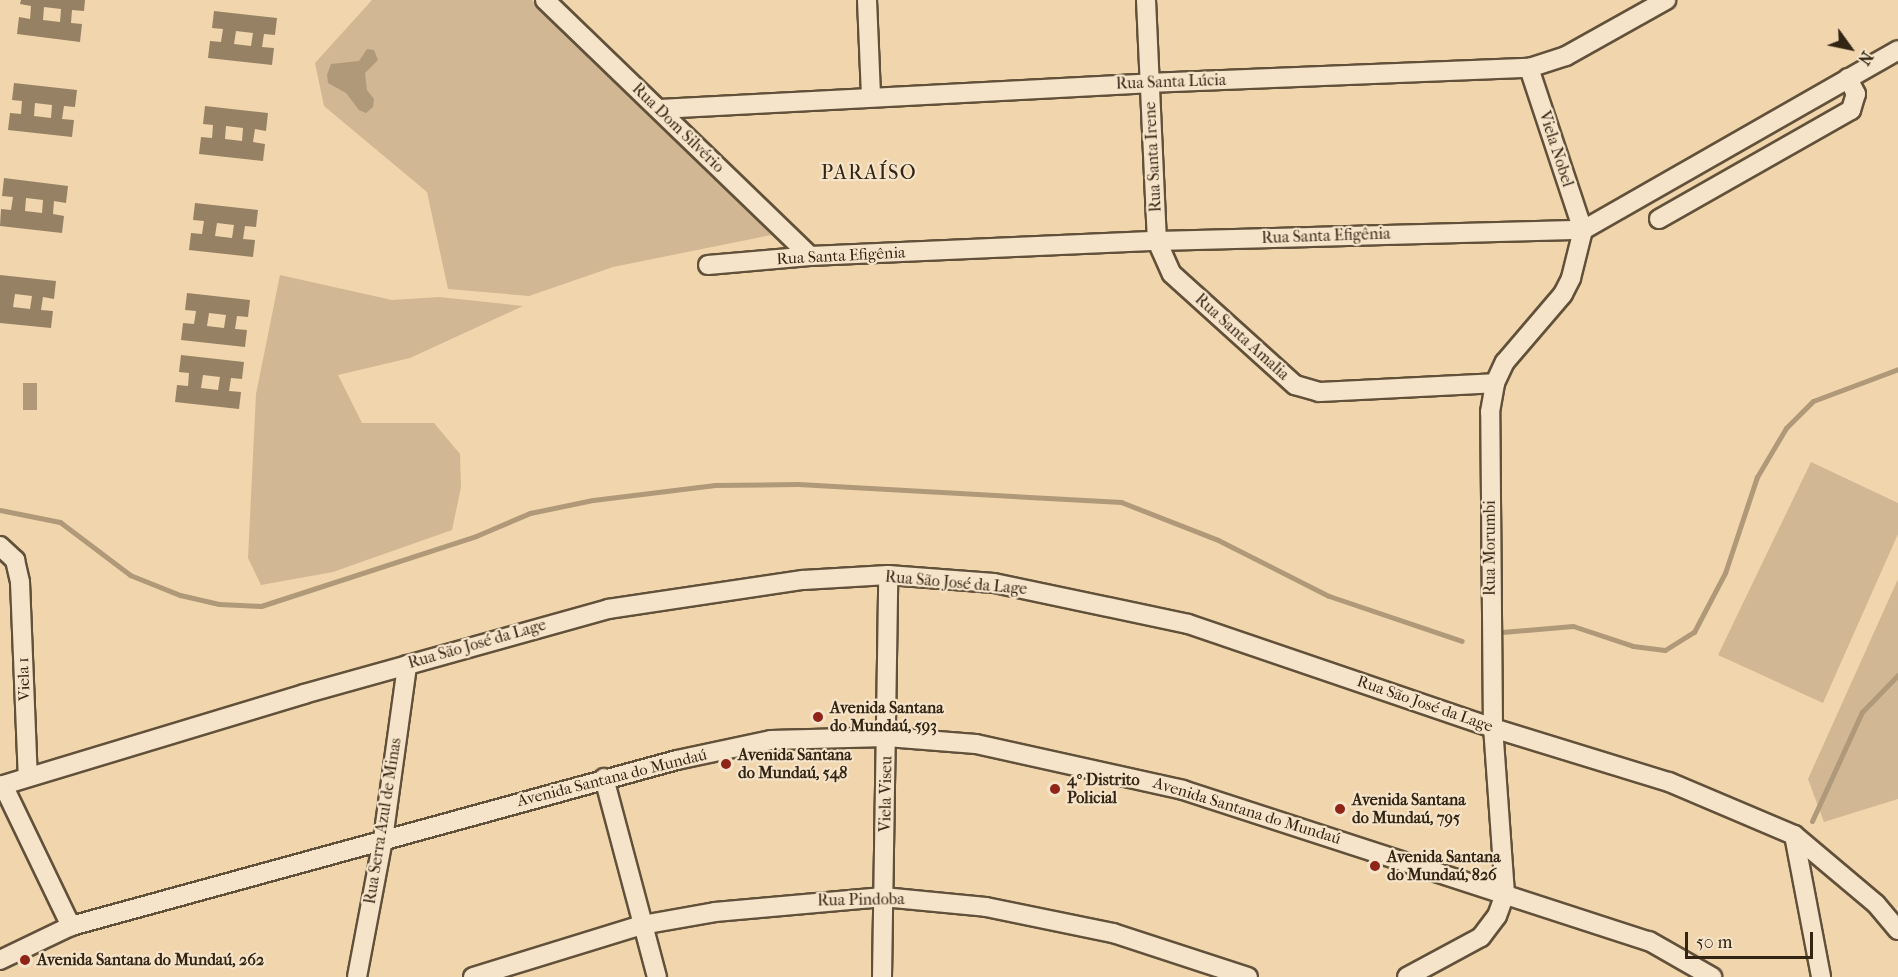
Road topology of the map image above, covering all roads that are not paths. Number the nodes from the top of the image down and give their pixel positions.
1 (545, 0) edge
2 (867, 0) edge
3 (1146, 0) edge
4 (1666, 0) edge
5 (1898, 50) edge
6 (1529, 68) junction
7 (1848, 78) junction
8 (1148, 82) junction
9 (871, 96) junction
10 (659, 110) junction
11 (1659, 219) dead end
12 (1583, 230) junction
13 (1157, 241) junction
14 (810, 256) junction
15 (708, 266) dead end
16 (1495, 382) junction
17 (0, 546) edge
18 (888, 576) junction
19 (407, 665) junction
20 (1493, 728) junction
21 (887, 736) junction
22 (604, 778) junction
23 (9, 782) edge
24 (1794, 835) junction
25 (383, 839) junction
26 (1505, 894) junction
27 (883, 897) junction
28 (642, 925) junction
29 (71, 926) junction
30 (1898, 930) edge
31 (0, 960) edge
32 (357, 977) edge
33 (473, 977) edge
34 (657, 977) edge
35 (882, 977) edge
36 (1248, 977) edge
37 (1407, 977) edge
38 (1712, 977) edge
39 (1821, 977) edge

1 - 10 street, Rua Dom Silvério
2 - 9 street
3 - 8 street, Rua Santa Irene
4 - 6 street, Rua Santa Lúcia
5 - 7 street, Rua Santa Efigênia
6 - 8 street, Rua Santa Lúcia
6 - 12 street, Viela Nobel
7 - 11 street
7 - 12 street, Rua Santa Efigênia
8 - 9 street, Rua Santa Lúcia
8 - 13 street, Rua Santa Irene
9 - 10 street, Rua Santa Lúcia
10 - 14 street, Rua Dom Silvério
12 - 13 street, Rua Santa Efigênia
12 - 16 street, Rua Morumbi
13 - 14 street, Rua Santa Efigênia
13 - 16 street, Rua Santa Amalia
14 - 15 street, Rua Santa Efigênia
16 - 20 street, Rua Morumbi
17 - 23 street, Viela 1
18 - 19 street, Rua São José da Lage
18 - 20 street, Rua São José da Lage
18 - 21 street, Viela Viseu
19 - 23 street, Rua São José da Lage
19 - 25 street, Rua Serra Azul de Minas
20 - 24 street, Rua São José da Lage
20 - 26 street, Rua Morumbi
21 - 22 street, Avenida Santana do Mundaú
21 - 26 street, Avenida Santana do Mundaú
21 - 27 street, Viela Viseu
22 - 25 street, Avenida Santana do Mundaú
22 - 28 street
23 - 29 street
24 - 30 street, Rua São José da Lage
24 - 39 street
25 - 29 street, Avenida Santana do Mundaú
25 - 32 street, Rua Serra Azul de Minas
26 - 37 street
26 - 38 street, Avenida Santana do Mundaú
27 - 28 street, Rua Pindoba
27 - 35 street, Viela Viseu
27 - 36 street, Rua Pindoba
28 - 33 street, Rua Pindoba
28 - 34 street
29 - 31 street, Avenida Santana do Mundaú

